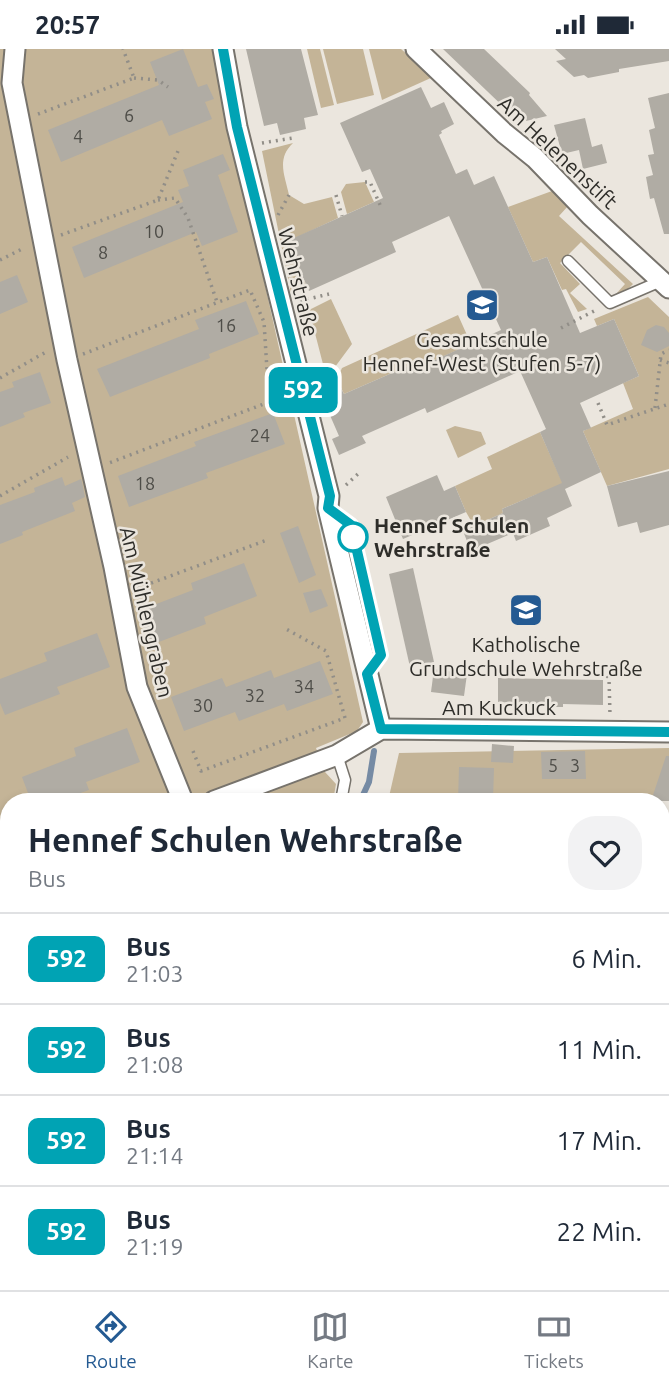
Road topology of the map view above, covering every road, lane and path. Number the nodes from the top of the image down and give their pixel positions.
1 (15, 49) edge
2 (123, 49) edge
3 (223, 49) edge
4 (416, 49) edge
5 (134, 78) junction
6 (167, 87) dead end
7 (20, 121) junction
8 (293, 138) dead end
9 (243, 147) junction
10 (178, 151) dead end
11 (365, 182) dead end
12 (336, 195) dead end
13 (158, 200) junction
14 (381, 207) dead end
15 (342, 216) dead end
16 (43, 242) junction
17 (0, 260) edge
18 (568, 261) dead end
19 (665, 284) edge
20 (329, 294) dead end
21 (217, 302) junction
22 (610, 303) junction
23 (281, 306) junction
24 (561, 328) dead end
25 (669, 350) edge
26 (65, 351) junction
27 (660, 360) junction
28 (669, 363) edge
29 (0, 378) edge
30 (598, 403) dead end
31 (669, 404) edge
32 (654, 408) junction
33 (86, 447) junction
34 (91, 470) junction
35 (0, 496) edge
36 (267, 540) dead end
37 (119, 595) junction
38 (286, 629) dead end
39 (597, 666) dead end
40 (381, 729) junction
41 (610, 731) junction
42 (669, 731) edge
43 (193, 751) dead end
44 (337, 755) junction
45 (181, 793) edge
46 (235, 793) edge
47 (343, 793) edge

1 - 7 street, Am Mühlengraben
2 - 5 path
3 - 9 street, Wehrstraße
4 - 19 street, Am Helenenstift
5 - 6 path
5 - 7 path
7 - 16 street, Am Mühlengraben
8 - 9 path
9 - 23 street, Wehrstraße
10 - 13 path
11 - 14 path
12 - 15 path
13 - 16 path
13 - 21 path
16 - 17 path
16 - 26 street, Am Mühlengraben
18 - 22 lane
19 - 22 lane
20 - 23 path
21 - 26 path
21 - 34 path
22 - 24 path
23 - 40 street, Wehrstraße
25 - 27 path
26 - 29 path
26 - 33 street, Am Mühlengraben
27 - 28 path
27 - 32 path
30 - 32 path
31 - 32 path
33 - 34 street, Am Mühlengraben
33 - 35 path
34 - 37 street, Am Mühlengraben
36 - 37 path
37 - 45 street, Am Mühlengraben
38 - 43 path
39 - 41 path
40 - 41 street, Am Kuckuck
40 - 44 street
41 - 42 street, Am Kuckuck
44 - 46 street
44 - 47 lane

